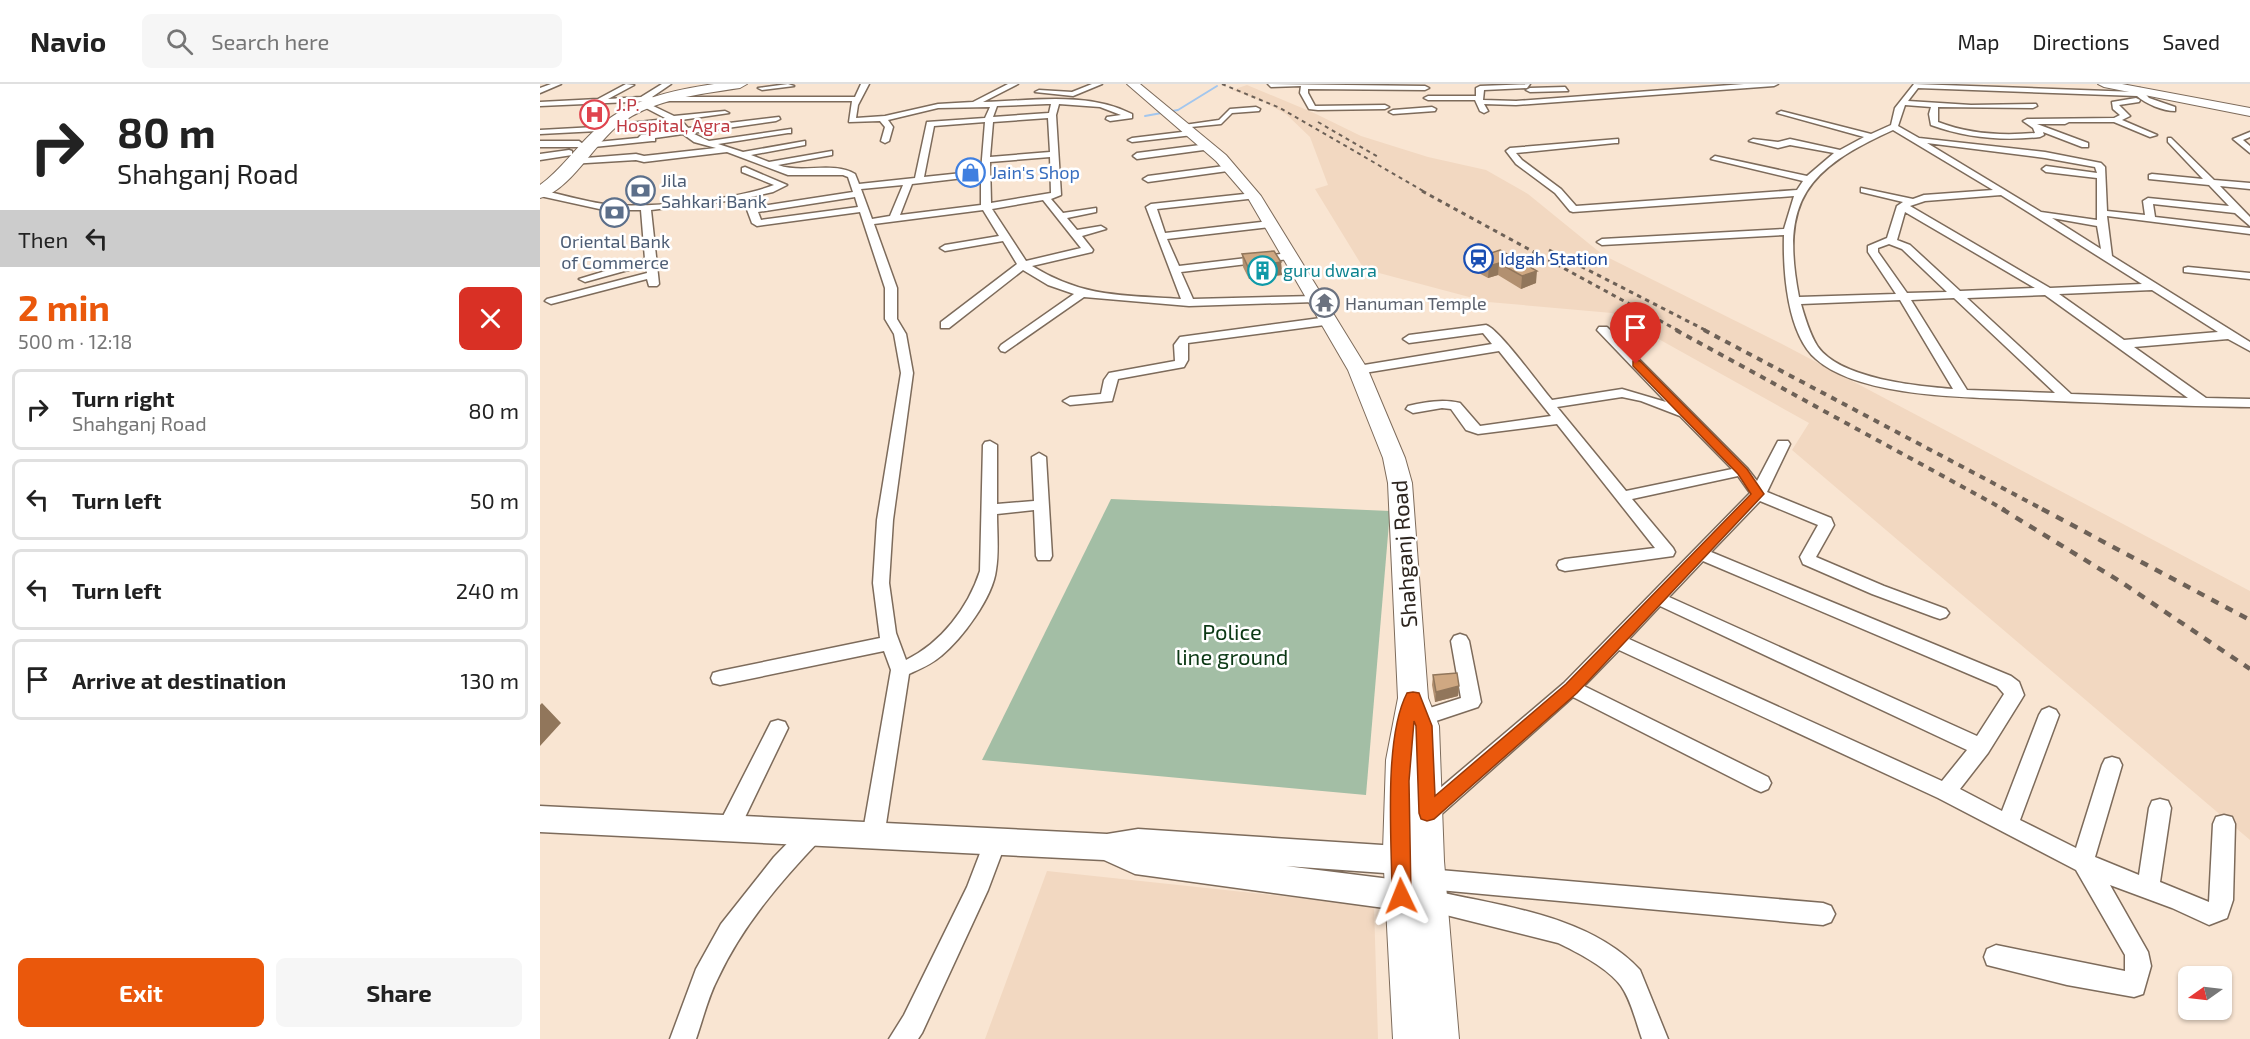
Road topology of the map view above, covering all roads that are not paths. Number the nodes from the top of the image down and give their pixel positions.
1 (557, 84) edge
2 (667, 84) edge
3 (728, 84) edge
4 (865, 84) edge
5 (872, 84) edge
6 (1014, 84) edge
7 (1098, 84) edge
8 (1133, 84) edge
9 (1649, 84) edge
10 (1670, 84) edge
11 (1774, 84) edge
12 (2104, 84) edge
13 (630, 85) edge
14 (1918, 85) edge
15 (711, 86) edge
16 (790, 86) dead end
17 (1424, 86) edge
18 (1716, 86) edge
19 (1982, 86) edge
20 (1271, 87) edge
21 (1353, 87) junction
22 (1304, 88) junction
23 (540, 91) edge
24 (740, 91) edge
25 (820, 91) dead end
26 (1531, 91) edge
27 (1039, 92) dead end
28 (1676, 92) junction
29 (2070, 92) junction
30 (1568, 94) edge
31 (1655, 94) junction
32 (2142, 94) junction
33 (862, 95) junction
34 (813, 98) junction
35 (1015, 98) dead end
36 (1428, 98) junction
37 (991, 100) junction
38 (1480, 100) junction
39 (598, 101) junction
40 (651, 101) junction
41 (2084, 101) dead end
42 (580, 102) junction
43 (1902, 103) junction
44 (1027, 104) junction
45 (2105, 104) dead end
46 (2115, 104) junction
47 (542, 105) edge
48 (1935, 105) junction
49 (1098, 106) junction
50 (2033, 106) dead end
51 (1350, 107) junction
52 (1385, 107) dead end
53 (1257, 109) dead end
54 (2172, 109) dead end
55 (1053, 110) junction
56 (567, 111) dead end
57 (1484, 111) dead end
58 (725, 112) dead end
59 (1393, 112) dead end
60 (2250, 112) edge
61 (1781, 113) dead end
62 (1022, 116) junction
63 (673, 118) junction
64 (882, 118) junction
65 (989, 118) junction
66 (776, 119) dead end
67 (2115, 120) junction
68 (1176, 122) junction
69 (623, 124) dead end
70 (1893, 126) junction
71 (2037, 127) junction
72 (595, 129) junction
73 (788, 131) dead end
74 (540, 132) edge
75 (2250, 134) edge
76 (2153, 135) dead end
77 (1870, 136) junction
78 (641, 137) dead end
79 (1915, 139) junction
80 (692, 140) junction
81 (1132, 140) dead end
82 (2171, 140) dead end
83 (885, 141) dead end
84 (1615, 141) dead end
85 (1754, 141) dead end
86 (802, 143) dead end
87 (540, 144) edge
88 (2085, 145) dead end
89 (1208, 147) junction
90 (2250, 150) edge
91 (577, 151) junction
92 (621, 151) dead end
93 (737, 152) junction
94 (1839, 152) junction
95 (829, 153) dead end
96 (1054, 154) junction
97 (1137, 156) dead end
98 (540, 157) edge
99 (1715, 159) dead end
100 (987, 160) junction
101 (770, 165) junction
102 (1232, 168) junction
103 (2046, 169) dead end
104 (745, 170) dead end
105 (985, 172) junction
106 (2100, 176) junction
107 (2152, 177) dead end
108 (914, 179) junction
109 (1148, 179) dead end
110 (1807, 179) junction
111 (2210, 182) junction
112 (540, 183) edge
113 (2250, 186) edge
114 (1864, 190) dead end
115 (856, 191) junction
116 (2161, 191) dead end
117 (2003, 192) junction
118 (540, 193) edge
119 (1797, 193) junction
120 (746, 195) junction
121 (1254, 196) junction
122 (1045, 197) junction
123 (2225, 197) junction
124 (1914, 202) junction
125 (1902, 206) junction
126 (646, 207) junction
127 (986, 207) junction
128 (752, 210) junction
129 (1093, 210) dead end
130 (2238, 210) junction
131 (2036, 213) junction
132 (2102, 213) junction
133 (866, 215) junction
134 (1060, 216) junction
135 (894, 219) junction
136 (2151, 220) junction
137 (2250, 223) edge
138 (1270, 224) junction
139 (2103, 224) junction
140 (1101, 229) dead end
141 (2250, 231) edge
142 (1787, 232) junction
143 (1075, 234) junction
144 (1161, 237) junction
145 (1004, 238) junction
146 (1890, 241) junction
147 (1602, 242) dead end
148 (945, 248) dead end
149 (1289, 256) junction
150 (2108, 257) junction
151 (650, 261) junction
152 (1023, 265) junction
153 (1175, 270) junction
154 (2188, 270) dead end
155 (2250, 276) edge
156 (585, 279) dead end
157 (2154, 287) junction
158 (2049, 292) junction
159 (1082, 294) junction
160 (1958, 295) junction
161 (1904, 297) junction
162 (1315, 299) junction
163 (551, 301) dead end
164 (1793, 302) junction
165 (1189, 303) junction
166 (1328, 321) junction
167 (945, 325) dead end
168 (1603, 330) dead end
169 (2229, 335) junction
170 (1409, 339) dead end
171 (2124, 345) junction
172 (1500, 347) junction
173 (2250, 347) edge
174 (1005, 348) dead end
175 (1358, 370) junction
176 (1962, 393) junction
177 (2068, 398) junction
178 (1070, 401) dead end
179 (2204, 403) junction
180 (2250, 403) edge
181 (1549, 404) junction
182 (1413, 409) dead end
183 (1686, 414) junction
184 (1561, 419) junction
185 (1783, 444) dead end
186 (990, 445) dead end
187 (1039, 457) dead end
188 (1742, 471) junction
189 (1758, 494) junction
190 (1622, 496) junction
191 (1041, 505) junction
192 (988, 510) junction
193 (1700, 554) junction
194 (1044, 556) dead end
195 (1565, 565) dead end
196 (1656, 598) junction
197 (1940, 613) dead end
198 (1460, 641) dead end
199 (1616, 641) junction
200 (890, 643) junction
201 (900, 670) junction
202 (720, 678) dead end
203 (1571, 688) junction
204 (1417, 708) junction
205 (2049, 715) dead end
206 (778, 728) dead end
207 (1981, 747) junction
208 (2112, 765) dead end
209 (1761, 783) dead end
210 (1945, 792) junction
211 (2160, 808) dead end
212 (1427, 813) junction
213 (540, 819) edge
214 (2007, 824) junction
215 (2224, 824) dead end
216 (728, 829) junction
217 (812, 833) junction
218 (873, 837) junction
219 (995, 842) junction
220 (2083, 861) junction
221 (1419, 883) junction
222 (2148, 888) junction
223 (1823, 914) dead end
224 (1996, 957) dead end
225 (683, 1039) edge
226 (902, 1039) edge
227 (1413, 1039) edge
228 (1438, 1039) edge
229 (1655, 1039) edge

1 - 23 street
2 - 40 street
3 - 15 highway
4 - 33 street
5 - 33 street
6 - 37 street
7 - 27 street
8 - 68 main road, Shahganj Road
9 - 31 street
10 - 28 street
11 - 18 street
12 - 32 main road
13 - 39 street
14 - 19 street
14 - 43 street
15 - 40 highway
16 - 24 street
17 - 21 street
17 - 36 street
18 - 28 street
19 - 29 street
20 - 22 street
21 - 22 street
21 - 51 street
22 - 51 street
24 - 34 street
24 - 40 highway
25 - 34 street
26 - 30 street
26 - 30 street
26 - 38 street
26 - 38 street
28 - 31 street
29 - 32 street
29 - 41 street
30 - 31 street
32 - 46 street
32 - 54 street
32 - 60 main road
33 - 34 street
33 - 64 street
35 - 37 street
36 - 38 street
36 - 59 street
37 - 44 street
37 - 64 street
37 - 65 street
38 - 57 street
39 - 40 street
39 - 42 street
40 - 63 street
40 - 72 highway
40 - 91 highway
42 - 47 street
42 - 56 street
43 - 48 street
43 - 70 street
44 - 55 street
44 - 62 street
45 - 46 street
46 - 67 street
48 - 50 street
48 - 71 street
49 - 49 street
49 - 55 street
51 - 52 street
53 - 68 street
55 - 62 street
55 - 96 street
58 - 63 street
61 - 77 street
62 - 65 street
63 - 69 street
63 - 80 street
64 - 83 street
65 - 100 street
65 - 108 street
66 - 80 street
67 - 71 street
67 - 76 street
68 - 81 street
68 - 89 main road, Shahganj Road
70 - 77 street
70 - 79 street
71 - 88 street
72 - 74 street
72 - 91 highway
73 - 80 street
75 - 90 street
77 - 94 street
78 - 80 street
79 - 106 street
79 - 117 street
80 - 91 street
80 - 92 street
80 - 93 street
82 - 111 street
84 - 119 street
85 - 94 street
86 - 93 street
87 - 91 street
89 - 97 street
89 - 102 main road, Shahganj Road
91 - 93 street
91 - 98 street
91 - 112 highway
91 - 118 highway
93 - 101 street
94 - 110 street
95 - 101 street
96 - 100 street
96 - 122 street
99 - 110 street
100 - 105 street
101 - 115 street
102 - 109 street
102 - 121 main road, Shahganj Road
103 - 106 street
104 - 120 street
105 - 108 street
105 - 127 street
106 - 132 street
107 - 111 street
108 - 115 street
108 - 135 street
110 - 119 street
111 - 113 street
111 - 123 street
114 - 124 street
115 - 128 street
115 - 133 street
116 - 123 street
117 - 124 street
117 - 131 street
118 - 126 street
119 - 142 street
120 - 126 street
120 - 128 street
121 - 138 main road, Shahganj Road
121 - 144 street
122 - 127 street
122 - 134 street
123 - 130 street
124 - 125 street
125 - 146 street
125 - 158 street
126 - 151 street
127 - 135 street
127 - 145 street
128 - 133 street
129 - 134 street
130 - 136 street
130 - 137 street
131 - 139 street
131 - 150 street
132 - 136 street
132 - 139 street
133 - 135 street
133 - 200 street
134 - 143 street
136 - 141 street
138 - 144 street
138 - 149 main road, Shahganj Road
139 - 150 street
140 - 143 street
142 - 147 street
142 - 164 street
143 - 152 street
144 - 153 street
145 - 148 street
145 - 152 street
146 - 160 street
146 - 161 street
149 - 153 street
149 - 162 main road, Shahganj Road
150 - 157 street
151 - 156 street
151 - 163 street
152 - 159 street
152 - 167 street
153 - 165 street
154 - 155 street
157 - 158 street
157 - 169 street
158 - 160 street
158 - 171 street
159 - 165 street
159 - 174 street
160 - 161 street
160 - 177 street
161 - 164 street
161 - 176 street
162 - 165 street
162 - 166 main road, Shahganj Road
164 - 176 street
166 - 175 main road, Shahganj Road
166 - 178 street
168 - 183 street
169 - 171 street
169 - 173 street
170 - 172 street
171 - 179 street
172 - 175 street
172 - 181 street
175 - 204 main road, Shahganj Road
176 - 177 street
177 - 179 street
179 - 180 street
181 - 183 street
181 - 184 street
182 - 184 street
183 - 188 street
184 - 190 street
185 - 189 street
186 - 192 street
187 - 191 street
188 - 189 street
188 - 190 street
189 - 193 street
189 - 197 street
190 - 195 street
191 - 192 street
191 - 194 street
192 - 201 street
193 - 196 street
193 - 207 street
196 - 199 street
196 - 207 street
198 - 204 street
199 - 203 street
199 - 210 street
200 - 201 street
200 - 202 street
201 - 218 street
203 - 209 street
203 - 212 street
204 - 212 main road, Shahganj Road
204 - 221 main road
205 - 214 street
206 - 216 street
207 - 210 street
208 - 220 street
210 - 214 street
211 - 222 street
212 - 221 main road, Shahganj Road
213 - 216 main road
214 - 220 street
215 - 222 street
216 - 217 main road
217 - 218 main road
217 - 225 street
218 - 219 main road
219 - 221 main road
219 - 226 street
220 - 222 street
220 - 224 street
221 - 223 street
221 - 227 main road
221 - 228 main road, Shahganj Road
221 - 229 street

